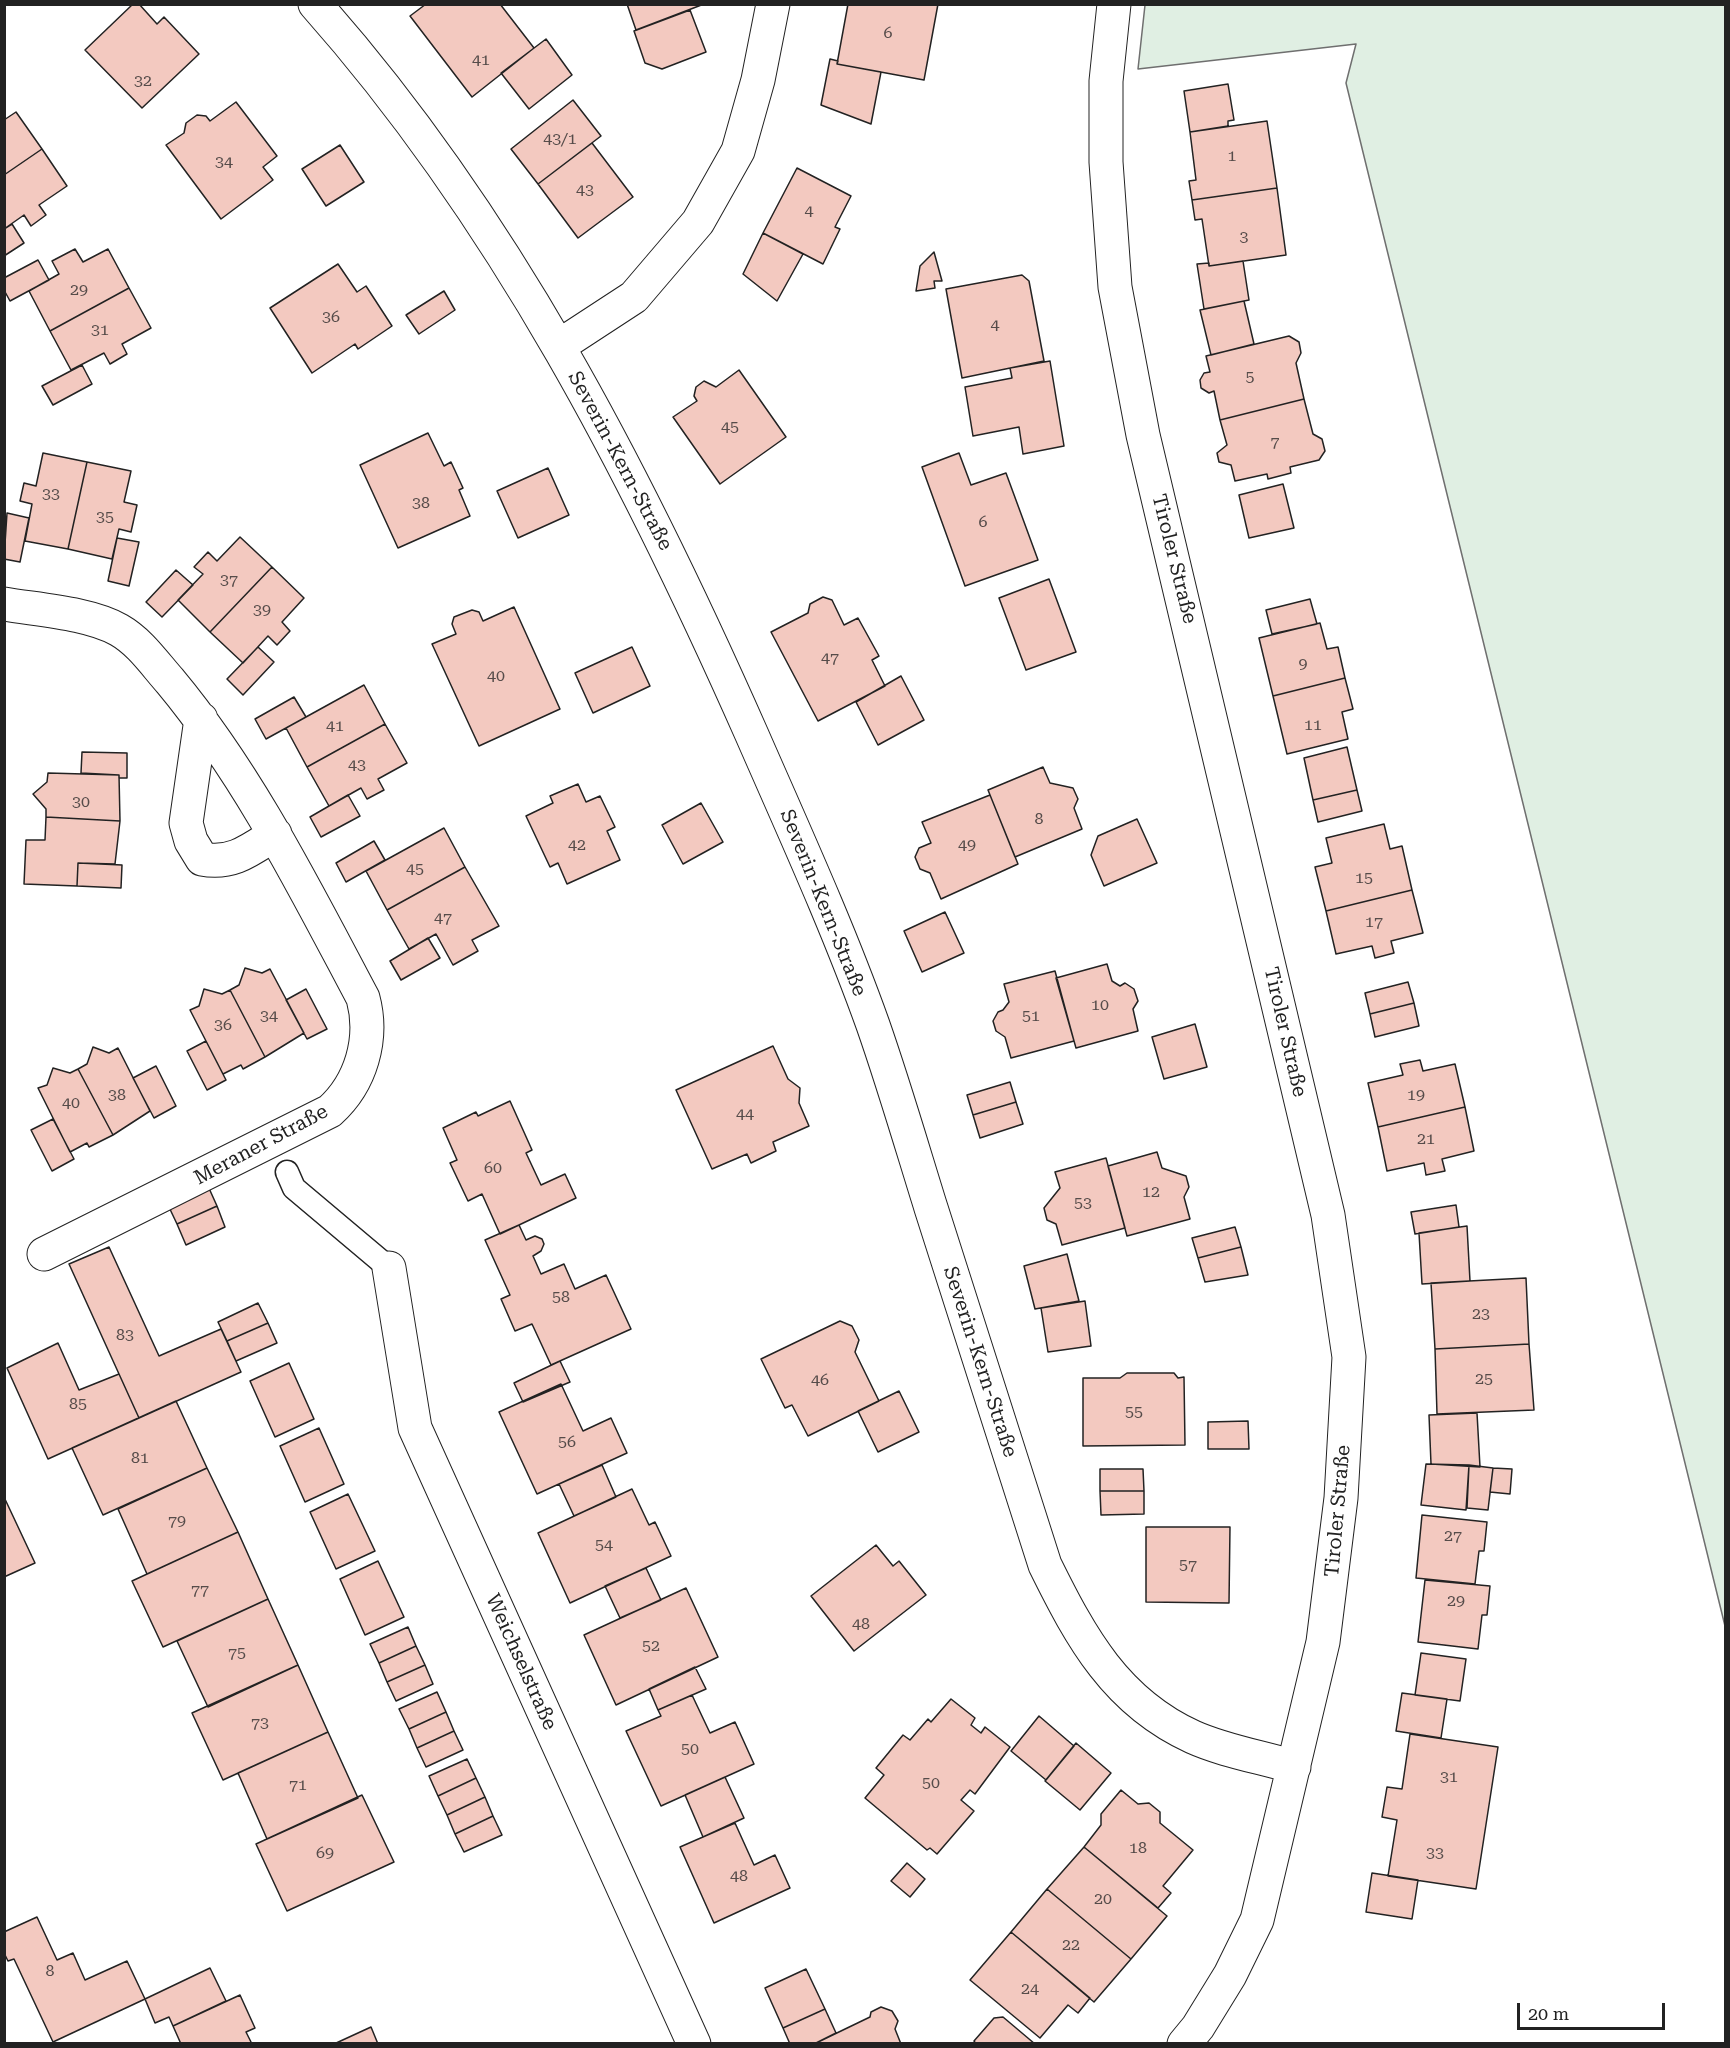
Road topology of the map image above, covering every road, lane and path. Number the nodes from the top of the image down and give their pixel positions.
1 (315, 4) edge
2 (773, 4) edge
3 (1114, 4) edge
4 (559, 346) junction
5 (4, 604) edge
6 (201, 719) junction
7 (275, 834) junction
8 (287, 1172) dead end
9 (44, 1254) dead end
10 (389, 1268) joint
11 (1294, 1767) junction
12 (694, 2043) edge
13 (1184, 2043) edge

1 - 4 street, Severin-Kern-Straße
2 - 4 street
3 - 11 street, Tiroler Straße
4 - 11 street, Severin-Kern-Straße
5 - 6 street, Meraner Straße
6 - 7 street, Meraner Straße
6 - 7 street
7 - 9 street, Meraner Straße
8 - 10 lane
10 - 12 street, Weichselstraße
11 - 13 street, Tiroler Straße

